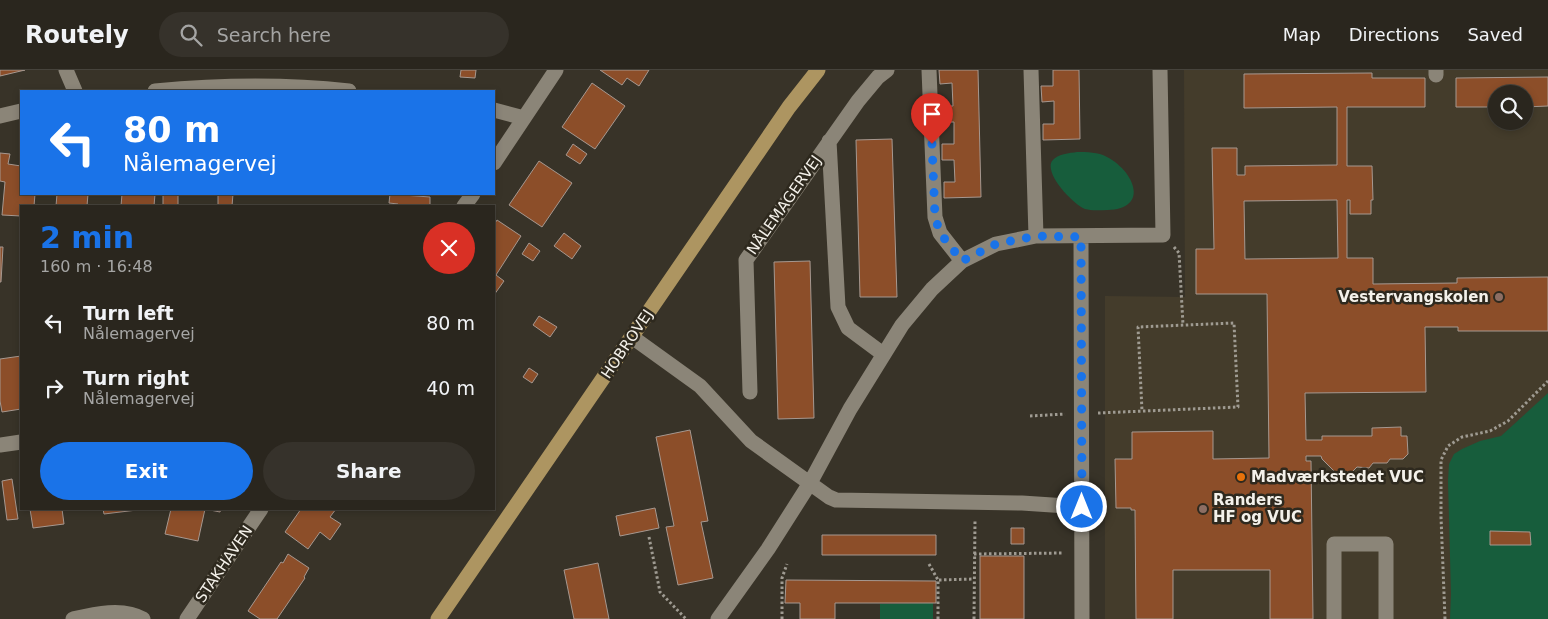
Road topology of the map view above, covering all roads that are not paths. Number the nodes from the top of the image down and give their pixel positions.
1 (66, 70) edge
2 (556, 70) edge
3 (818, 70) edge
4 (887, 70) edge
5 (929, 70) edge
6 (1031, 70) edge
7 (1160, 70) edge
8 (76, 90) edge
9 (170, 90) edge
10 (340, 90) edge
11 (495, 110) edge
12 (20, 111) edge
13 (0, 116) edge
14 (524, 118) junction
15 (829, 141) junction
16 (495, 162) edge
17 (1036, 236) junction
18 (1081, 237) junction
19 (962, 261) junction
20 (632, 337) junction
21 (883, 354) junction
22 (750, 392) dead end
23 (20, 442) edge
24 (0, 445) edge
25 (810, 483) junction
26 (1082, 507) junction
27 (260, 510) edge
28 (73, 619) edge
29 (143, 619) edge
30 (187, 619) edge
31 (438, 619) edge
32 (718, 619) edge
33 (1082, 619) edge
34 (1334, 619) edge
35 (1386, 619) edge

1 - 8 street
2 - 14 street
3 - 20 main road, HOBROVEJ
4 - 15 street, NÅLEMAGERVEJ
5 - 19 street
6 - 17 street
7 - 18 street
9 - 10 street
11 - 14 street
12 - 13 street
14 - 16 street
15 - 21 street, NÅLEMAGERVEJ
15 - 22 street, NÅLEMAGERVEJ
17 - 18 street
17 - 19 street
18 - 26 street
19 - 21 street
20 - 25 street
20 - 31 main road, HOBROVEJ
21 - 25 street
23 - 24 street
25 - 26 street
25 - 32 street
26 - 33 street
27 - 30 street, STAKHAVEN
28 - 29 street
34 - 35 street

